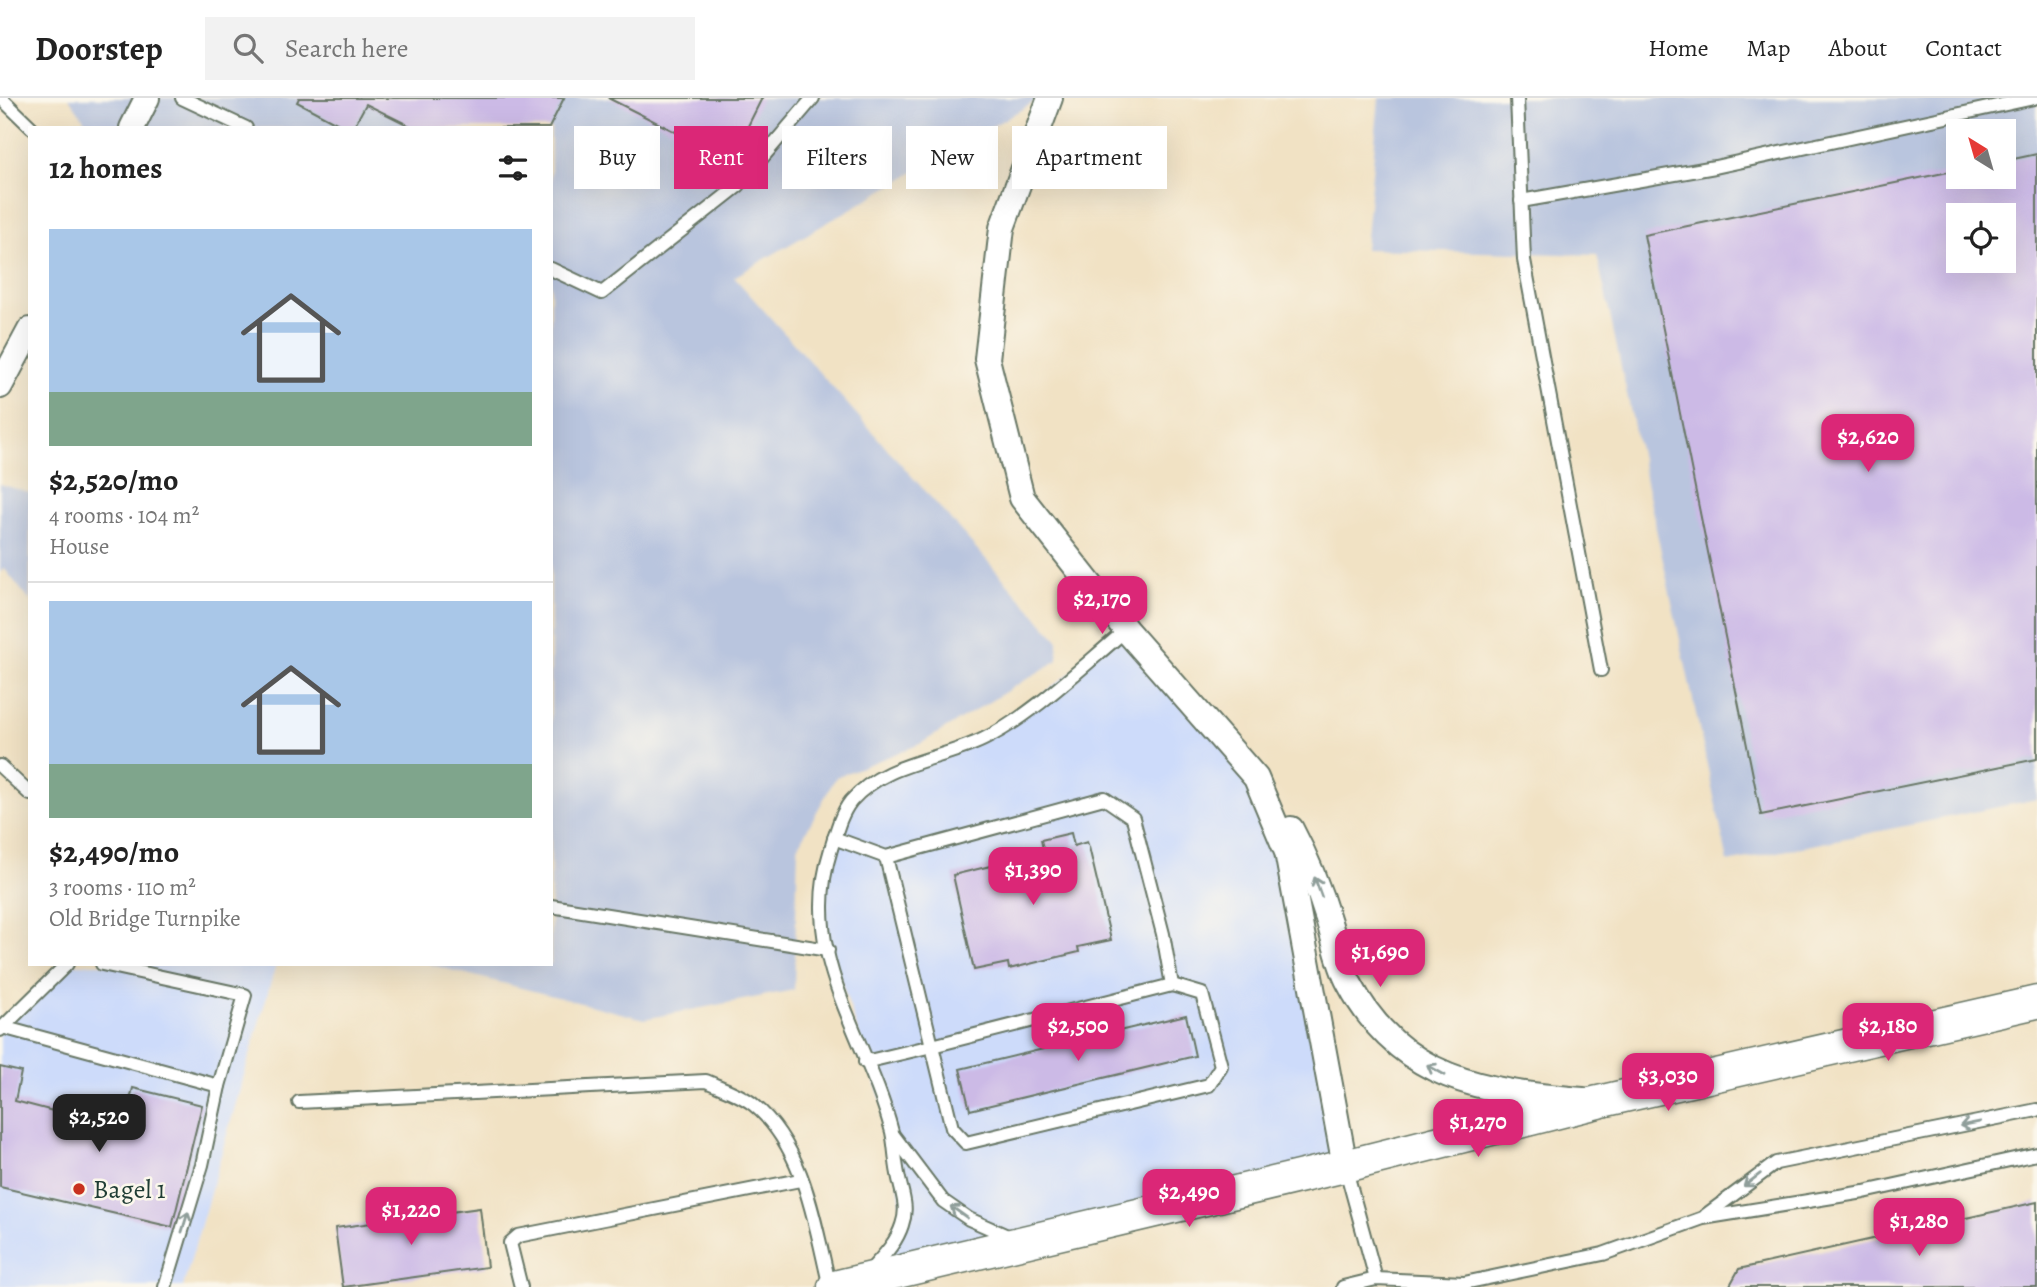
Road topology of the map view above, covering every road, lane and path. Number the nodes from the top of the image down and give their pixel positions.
1 (1, 98) edge
2 (147, 98) edge
3 (182, 98) edge
4 (814, 98) edge
5 (1050, 98) edge
6 (1517, 98) edge
7 (2034, 98) edge
8 (30, 126) edge
9 (133, 126) edge
10 (242, 126) edge
11 (1521, 201) junction
12 (553, 270) edge
13 (28, 334) edge
14 (0, 386) edge
15 (1126, 630) junction
16 (1601, 670) dead end
17 (0, 766) edge
18 (1256, 778) junction
19 (28, 792) edge
20 (834, 838) junction
21 (886, 857) junction
22 (553, 906) edge
23 (828, 950) junction
24 (64, 966) edge
25 (111, 966) edge
26 (1172, 985) junction
27 (2037, 1002) edge
28 (1, 1028) edge
29 (932, 1046) junction
30 (865, 1062) junction
31 (219, 1086) junction
32 (299, 1102) dead end
33 (1598, 1102) junction
34 (2037, 1110) edge
35 (892, 1133) junction
36 (2037, 1154) edge
37 (1345, 1166) junction
38 (800, 1180) junction
39 (1703, 1218) junction
40 (1021, 1242) junction
41 (864, 1278) junction
42 (1376, 1279) junction
43 (165, 1287) edge
44 (521, 1287) edge
45 (832, 1287) edge
46 (1343, 1287) edge

1 - 8 lane
2 - 9 street
3 - 10 lane
4 - 12 lane
5 - 15 street
6 - 11 lane
7 - 11 lane
11 - 16 lane
13 - 14 street
15 - 18 street
15 - 20 lane
17 - 19 lane
33 -> 18 street
18 - 37 street
20 - 21 lane
20 - 23 lane
21 - 26 lane
21 - 29 lane
22 - 23 lane
23 - 30 lane
24 - 28 lane
25 - 31 lane
26 - 29 lane
26 - 29 lane
27 - 33 street
28 - 31 lane
29 - 30 lane
30 - 35 lane
43 -> 31 lane
32 - 38 lane
33 - 37 street
34 -> 39 lane
40 -> 35 lane
35 - 41 lane
36 - 39 lane
37 - 40 street
37 - 42 lane
38 - 44 lane
38 - 45 lane
39 - 42 lane
40 - 41 street
41 - 45 street
42 - 46 lane

